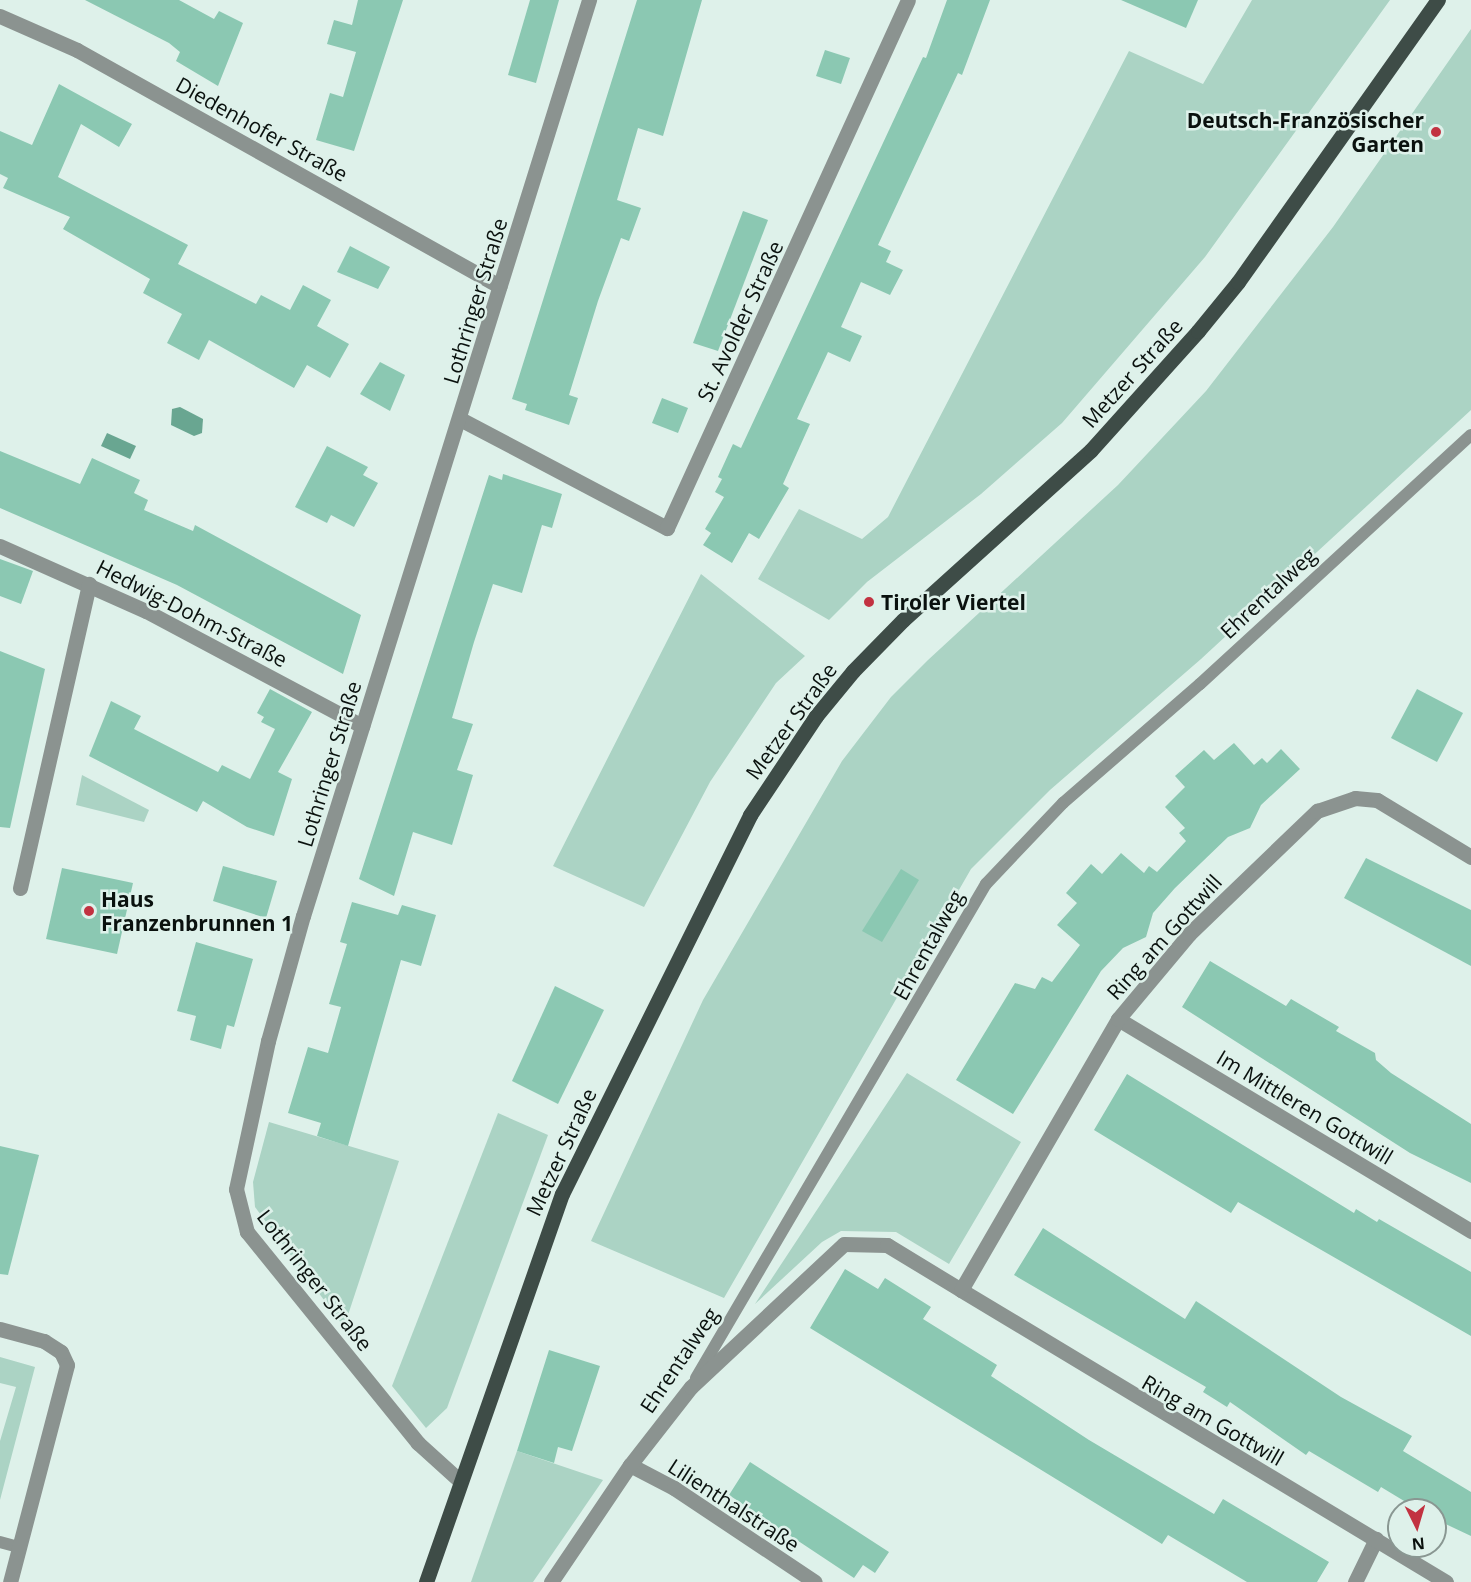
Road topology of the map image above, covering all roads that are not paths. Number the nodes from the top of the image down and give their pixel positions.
1 (589, 0) edge
2 (908, 0) edge
3 (1438, 0) edge
4 (0, 16) edge
5 (500, 286) junction
6 (460, 420) junction
7 (1471, 435) edge
8 (0, 546) edge
9 (89, 584) junction
10 (362, 726) junction
11 (1471, 857) edge
12 (20, 888) dead end
13 (1118, 1020) junction
14 (1471, 1231) edge
15 (961, 1290) junction
16 (0, 1329) edge
17 (691, 1387) junction
18 (630, 1466) junction
19 (460, 1481) junction
20 (1376, 1539) junction
21 (0, 1542) edge
22 (20, 1548) junction
23 (10, 1582) edge
24 (426, 1582) edge
25 (551, 1582) edge
26 (815, 1582) edge
27 (1355, 1582) edge
28 (1446, 1582) edge

1 - 5 street, Lothringer Straße
2 - 6 street, St. Avolder Straße
3 - 19 main road, Metzer Straße
4 - 5 street, Diedenhofer Straße
5 - 6 street, Lothringer Straße
6 - 10 street, Lothringer Straße
7 - 17 lane, Ehrentalweg
8 - 9 street, Hedwig-Dohm-Straße
9 - 10 street, Hedwig-Dohm-Straße
9 - 12 street
10 - 19 street, Lothringer Straße
11 - 13 street, Ring am Gottwill
13 - 14 street, Im Mittleren Gottwill
13 - 15 street, Ring am Gottwill
15 - 17 street, Ring am Gottwill
15 - 20 street, Ring am Gottwill
16 - 22 street
17 - 18 street, Ehrentalweg
18 - 25 street, Ehrentalweg
18 - 26 street, Lilienthalstraße
19 - 24 main road, Metzer Straße
20 - 27 street
20 - 28 street, Ring am Gottwill
21 - 22 lane
22 - 23 street

